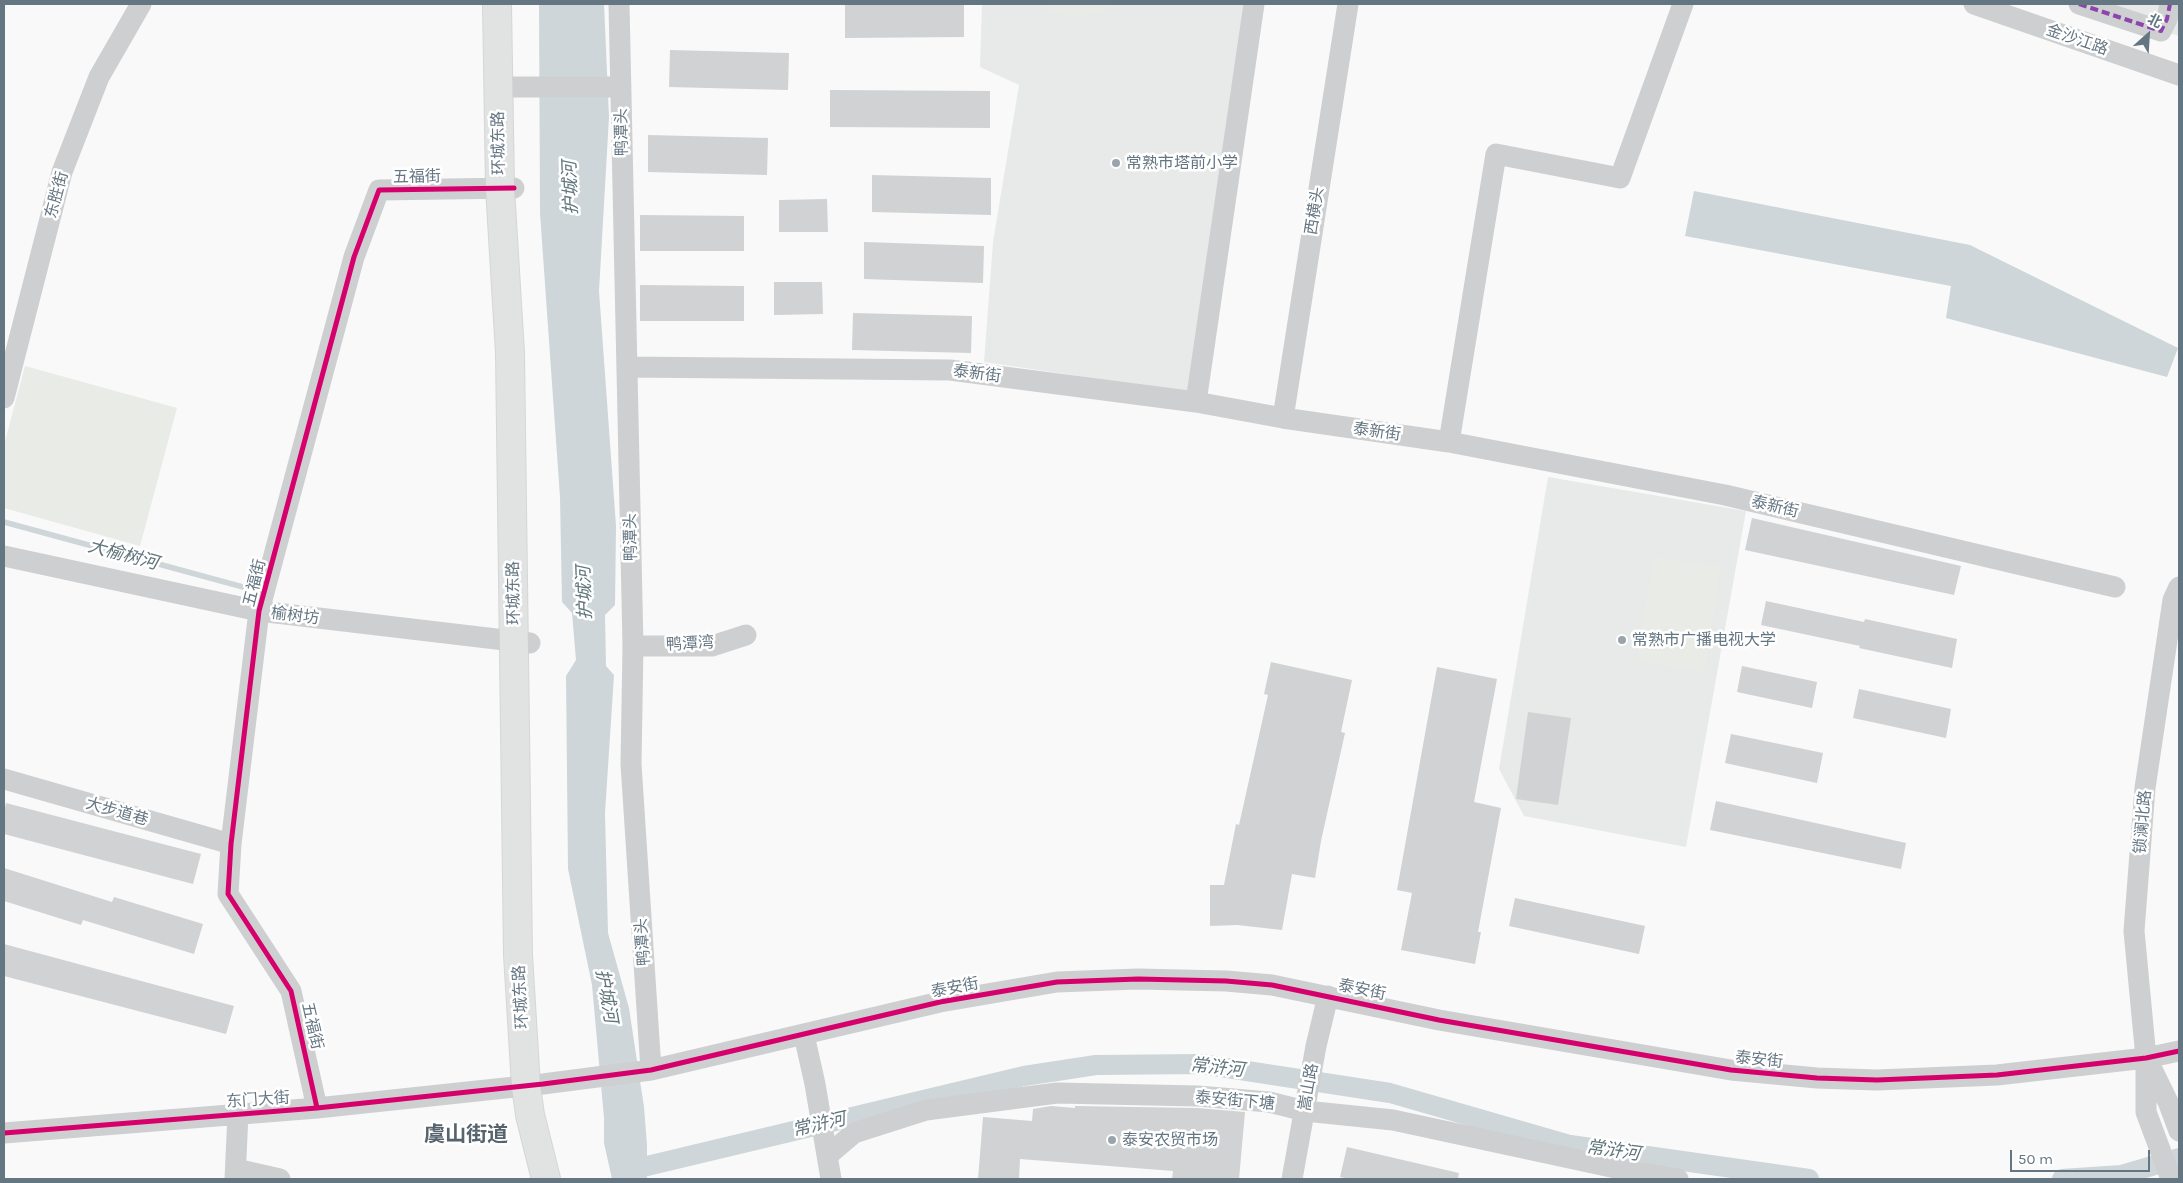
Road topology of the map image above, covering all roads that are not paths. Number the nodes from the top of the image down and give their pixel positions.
1 (141, 4) edge
2 (497, 4) edge
3 (509, 4) edge
4 (619, 4) edge
5 (1254, 4) edge
6 (1348, 4) edge
7 (1683, 4) edge
8 (1974, 4) edge
9 (2079, 4) edge
10 (2170, 4) edge
11 (2179, 76) edge
12 (511, 87) junction
13 (621, 87) junction
14 (507, 188) junction
15 (628, 367) junction
16 (4, 398) edge
17 (1196, 402) junction
18 (1283, 418) junction
19 (1449, 442) junction
20 (4, 556) edge
21 (2116, 587) dead end
22 (2179, 588) edge
23 (260, 612) junction
24 (746, 635) dead end
25 (522, 642) junction
26 (634, 646) junction
27 (4, 780) edge
28 (231, 844) junction
29 (1328, 996) junction
30 (804, 1035) junction
31 (2179, 1051) edge
32 (2146, 1058) junction
33 (651, 1070) junction
34 (534, 1085) junction
35 (317, 1108) junction
36 (1305, 1110) junction
37 (238, 1114) junction
38 (2179, 1131) edge
39 (4, 1132) edge
40 (827, 1156) junction
41 (235, 1174) edge
42 (280, 1179) edge
43 (546, 1179) edge
44 (562, 1179) edge
45 (831, 1179) edge
46 (1292, 1179) edge
47 (1678, 1179) edge
48 (2171, 1179) edge

1 - 16 street, 东胜街
2 - 14 main road, 环城东路
3 - 12 main road, 环城东路
4 - 13 street, 鸭潭头
5 - 17 street
6 - 18 street, 西横头
7 - 19 street
8 - 11 street, 金沙江路
9 - 10 street
12 - 13 street
12 - 14 main road, 环城东路
13 - 15 street, 鸭潭头
14 - 23 street, 五福街
14 - 25 main road, 环城东路
15 - 17 street, 泰新街
15 - 26 street, 鸭潭头
17 - 18 street, 泰新街
18 - 19 street, 泰新街
19 - 21 street, 泰新街
20 - 23 street, 榆树坊
22 - 32 street, 锁澜北路
23 - 25 street, 榆树坊
23 - 28 street, 五福街
24 - 26 street, 鸭潭湾
25 - 34 main road, 环城东路
26 - 33 street, 鸭潭头
27 - 28 street, 大步道巷
28 - 35 street, 五福街
29 - 30 street, 泰安街
29 - 32 street, 泰安街
29 - 36 street, 嵩山路
30 - 33 street, 泰安街
30 - 40 street
31 - 32 street, 泰安街
32 - 38 street
32 - 48 street, 锁澜北路
33 - 34 street, 泰安街
34 - 35 street, 东门大街
34 - 43 main road, 环城东路
34 - 44 main road, 环城东路
35 - 37 street, 东门大街
36 - 40 street, 泰安街下塘
36 - 46 street, 嵩山路
36 - 47 street, 泰安街下塘
37 - 39 street, 东门大街
37 - 41 street
40 - 45 street
41 - 42 street

